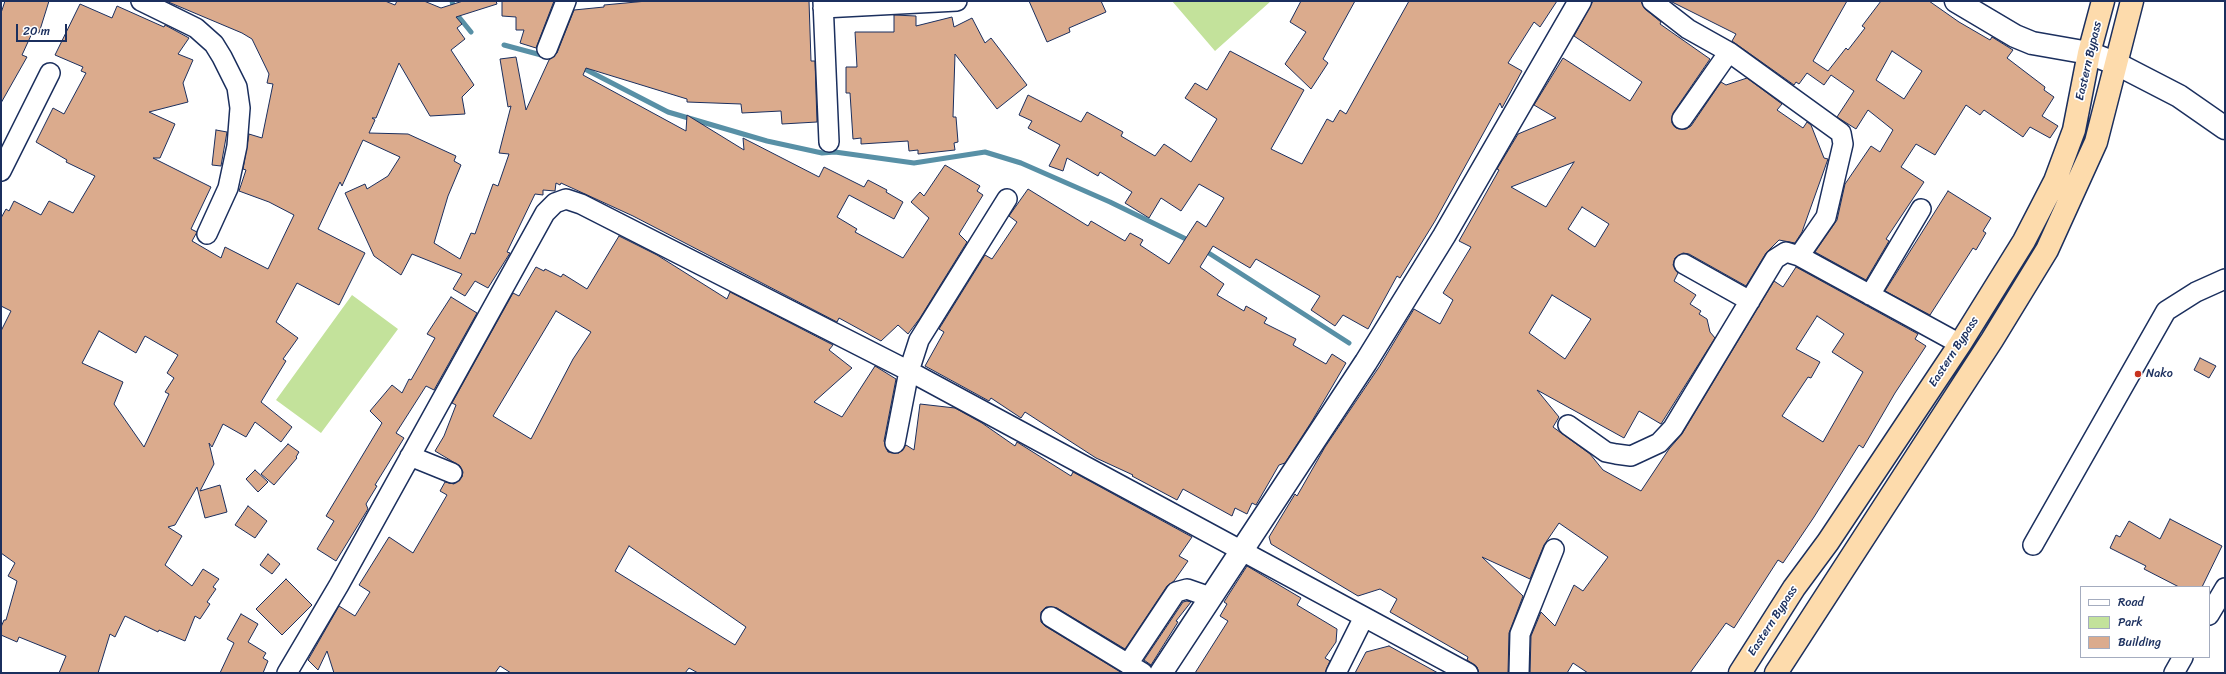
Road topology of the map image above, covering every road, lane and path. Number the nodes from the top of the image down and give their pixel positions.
1 (141, 1) edge
2 (566, 1) edge
3 (957, 1) edge
4 (1580, 1) edge
5 (1652, 1) edge
6 (1956, 1) edge
7 (2103, 1) edge
8 (2132, 1) edge
9 (823, 4) edge
10 (547, 49) dead end
11 (1729, 52) junction
12 (2089, 53) junction
13 (2116, 64) junction
14 (50, 73) dead end
15 (1682, 119) dead end
16 (2225, 128) edge
17 (829, 142) dead end
18 (1, 171) edge
19 (1007, 199) dead end
20 (1921, 210) dead end
21 (207, 234) dead end
22 (1799, 256) junction
23 (1684, 264) dead end
24 (2225, 279) edge
25 (1870, 295) junction
26 (1750, 301) junction
27 (1960, 344) junction
28 (909, 372) junction
29 (1568, 425) dead end
30 (895, 443) dead end
31 (410, 456) junction
32 (452, 473) dead end
33 (2033, 545) dead end
34 (1554, 549) dead end
35 (1241, 551) junction
36 (2225, 588) edge
37 (1210, 598) junction
38 (2210, 613) edge
39 (1051, 617) dead end
40 (1364, 617) junction
41 (1136, 668) edge
42 (287, 673) edge
43 (1161, 673) edge
44 (1336, 673) edge
45 (1468, 673) edge
46 (1519, 673) edge
47 (1740, 673) edge
48 (1776, 673) edge

1 - 21 street
2 - 10 street
3 - 9 street
4 - 35 street
5 - 11 street
6 - 12 street
7 - 12 highway, Eastern Bypass
8 - 13 highway, Eastern Bypass
9 - 17 street
11 - 15 street
11 - 22 street
12 - 13 street
12 - 27 highway, Eastern Bypass
13 - 16 street
13 - 48 highway, Eastern Bypass
14 - 18 street
19 - 28 street
20 - 25 street
22 - 25 street
22 - 26 street
23 - 26 street
24 - 33 street
25 - 27 street
26 - 29 street
27 - 47 highway, Eastern Bypass
28 - 30 street
28 - 31 street
28 - 35 street
31 - 32 street
31 - 42 street
34 - 46 street
35 - 37 street
35 - 40 street
36 - 38 street
37 - 41 street
37 - 43 street
39 - 41 street
40 - 44 street
40 - 45 street

